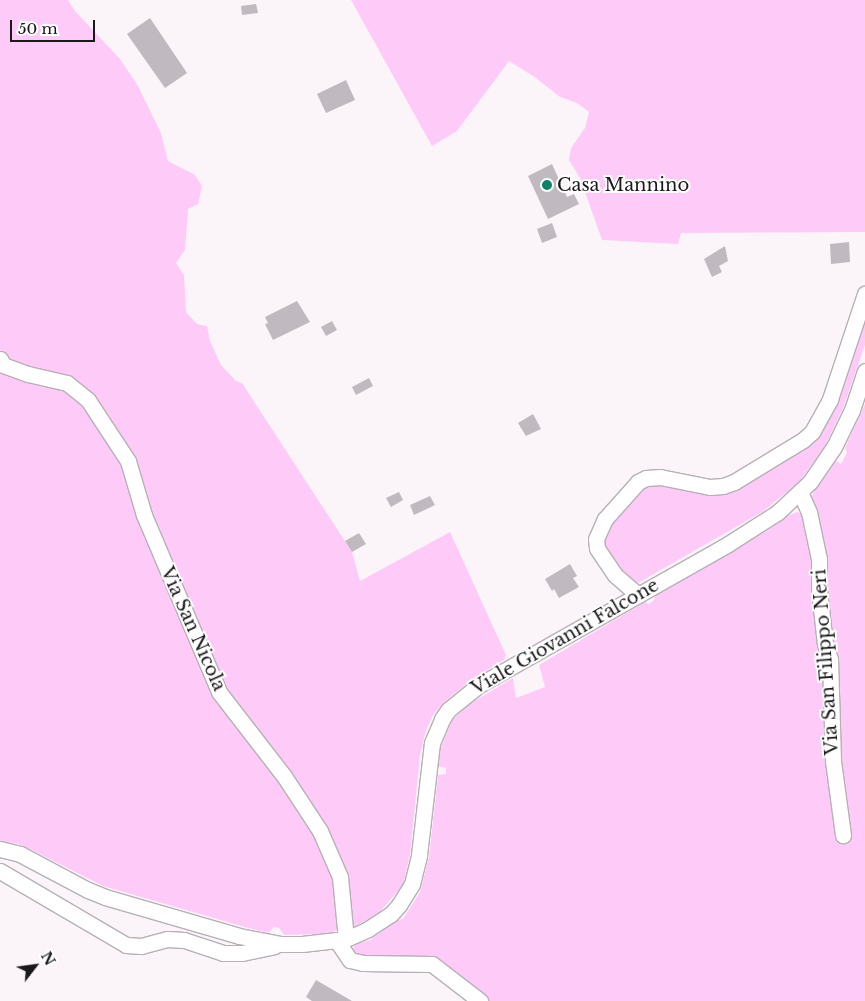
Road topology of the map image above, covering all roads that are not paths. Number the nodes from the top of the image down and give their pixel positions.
1 (865, 294) edge
2 (0, 359) edge
3 (865, 371) edge
4 (800, 492) junction
5 (638, 595) junction
6 (843, 835) dead end
7 (0, 849) edge
8 (0, 871) edge
9 (342, 940) junction
10 (281, 944) junction
11 (480, 1001) edge

1 - 5 street
2 - 9 street, Via San Nicola
3 - 4 street, Viale Giovanni Falcone
4 - 5 street, Viale Giovanni Falcone
4 - 6 street, Via San Filippo Neri
5 - 9 street, Viale Giovanni Falcone
7 - 10 street
8 - 10 street
9 - 10 street
9 - 11 street

